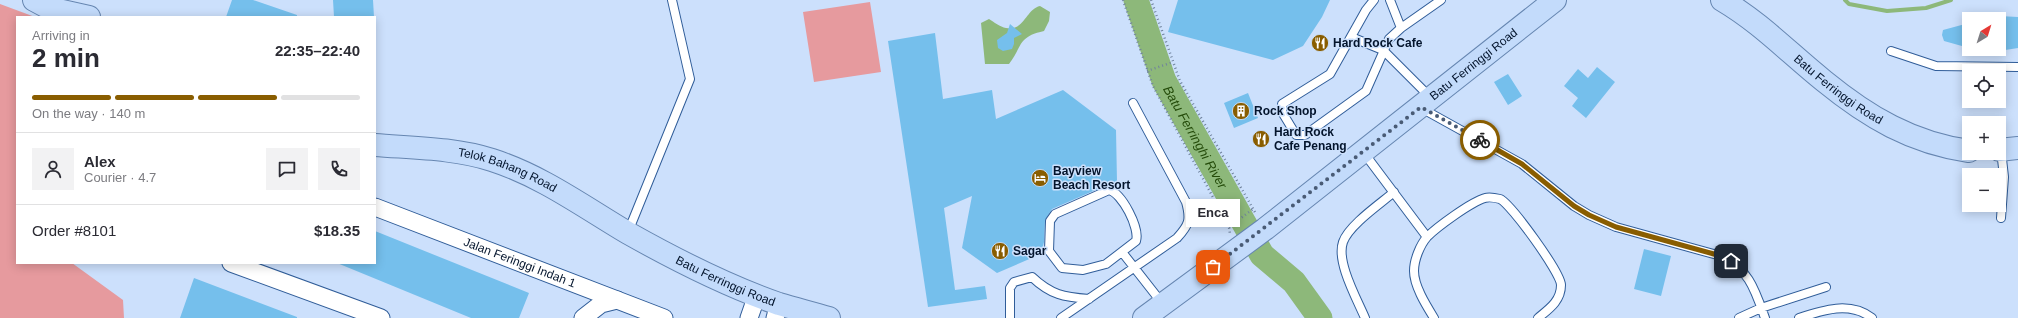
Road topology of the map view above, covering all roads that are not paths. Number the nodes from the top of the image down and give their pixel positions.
1 (34, 0) edge
2 (672, 0) edge
3 (1374, 0) edge
4 (1390, 0) edge
5 (1441, 0) edge
6 (1555, 0) edge
7 (1722, 0) edge
8 (85, 16) edge
9 (1400, 28) junction
10 (1351, 37) junction
11 (1383, 50) junction
12 (1890, 51) dead end
13 (2018, 67) edge
14 (1133, 103) dead end
15 (1426, 103) junction
16 (376, 145) edge
17 (1962, 150) edge
18 (1363, 152) junction
19 (2005, 160) edge
20 (1394, 192) junction
21 (376, 207) edge
22 (2001, 218) dead end
23 (628, 232) junction
24 (1427, 237) junction
25 (1122, 252) junction
26 (234, 264) edge
27 (1133, 268) junction
28 (1826, 287) dead end
29 (757, 295) junction
30 (1089, 299) junction
31 (618, 300) junction
32 (1163, 304) junction
33 (1761, 308) junction
34 (777, 311) edge
35 (381, 318) edge
36 (583, 318) edge
37 (664, 318) edge
38 (749, 318) edge
39 (829, 318) edge
40 (1010, 318) edge
41 (1061, 318) edge
42 (1144, 318) edge
43 (1365, 318) edge
44 (1434, 318) edge
45 (1538, 318) edge
46 (1739, 318) edge
47 (1765, 318) edge
48 (1799, 318) edge
49 (1872, 318) edge

1 - 8 main road
2 - 23 lane
3 - 10 lane
4 - 9 lane
5 - 9 lane
6 - 15 main road, Batu Ferringgi Road
7 - 17 main road, Batu Ferringgi Road
9 - 11 lane
10 - 11 lane
10 - 11 lane
11 - 15 lane
12 - 13 lane
14 - 27 lane
15 - 18 main road, Batu Ferringgi Road
15 - 33 lane
16 - 23 main road, Telok Bahang Road
18 - 20 lane
18 - 32 main road, Batu Ferringgi Road
19 - 22 lane
20 - 24 lane
20 - 43 lane
21 - 31 street, Jalan Feringgi Indah 1
23 - 29 main road, Batu Ferringgi Road
24 - 44 lane
24 - 45 lane
25 - 25 lane
25 - 27 lane
26 - 35 street
27 - 30 lane
27 - 32 lane
28 - 33 lane
29 - 34 main road, Batu Ferringgi Road
29 - 38 street
30 - 40 lane
30 - 41 lane
31 - 36 street
31 - 37 street, Jalan Feringgi Indah 1
32 - 42 main road, Batu Ferringgi Road
33 - 46 lane
33 - 47 lane
34 - 39 main road, Batu Ferringgi Road
48 - 49 lane

